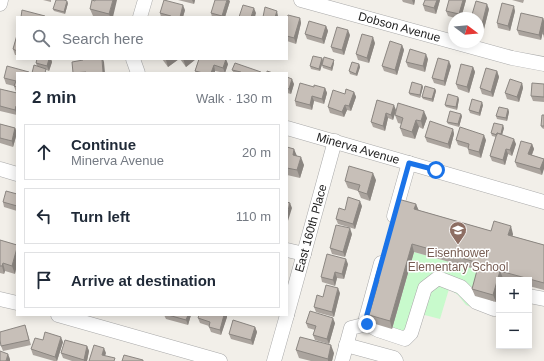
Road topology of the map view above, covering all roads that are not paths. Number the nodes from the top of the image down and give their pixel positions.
1 (1, 0) edge
2 (144, 0) edge
3 (301, 0) edge
4 (0, 4) edge
5 (140, 16) edge
6 (544, 64) edge
7 (288, 128) edge
8 (335, 141) junction
9 (409, 163) junction
10 (0, 169) edge
11 (16, 174) edge
12 (544, 202) edge
13 (391, 227) edge
14 (288, 250) edge
15 (385, 250) edge
16 (304, 254) junction
17 (532, 297) edge
18 (0, 299) edge
19 (544, 300) edge
20 (16, 303) edge
21 (496, 308) edge
22 (288, 311) edge
23 (62, 316) edge
24 (287, 316) edge
25 (367, 321) junction
26 (346, 345) junction
27 (220, 361) edge
28 (274, 361) edge
29 (342, 361) edge
30 (396, 361) edge

1 - 4 street
2 - 5 street
3 - 6 street, Dobson Avenue
7 - 8 street, Minerva Avenue
8 - 9 street, Minerva Avenue
8 - 16 street, East 160th Place
9 - 12 street, Minerva Avenue
9 - 13 street
10 - 11 street
14 - 16 street
15 - 25 street
16 - 22 street, East 160th Place
17 - 19 street
18 - 20 street
21 - 25 street
23 - 27 street
24 - 28 street, East 160th Place
25 - 26 street
26 - 29 street
26 - 30 street

